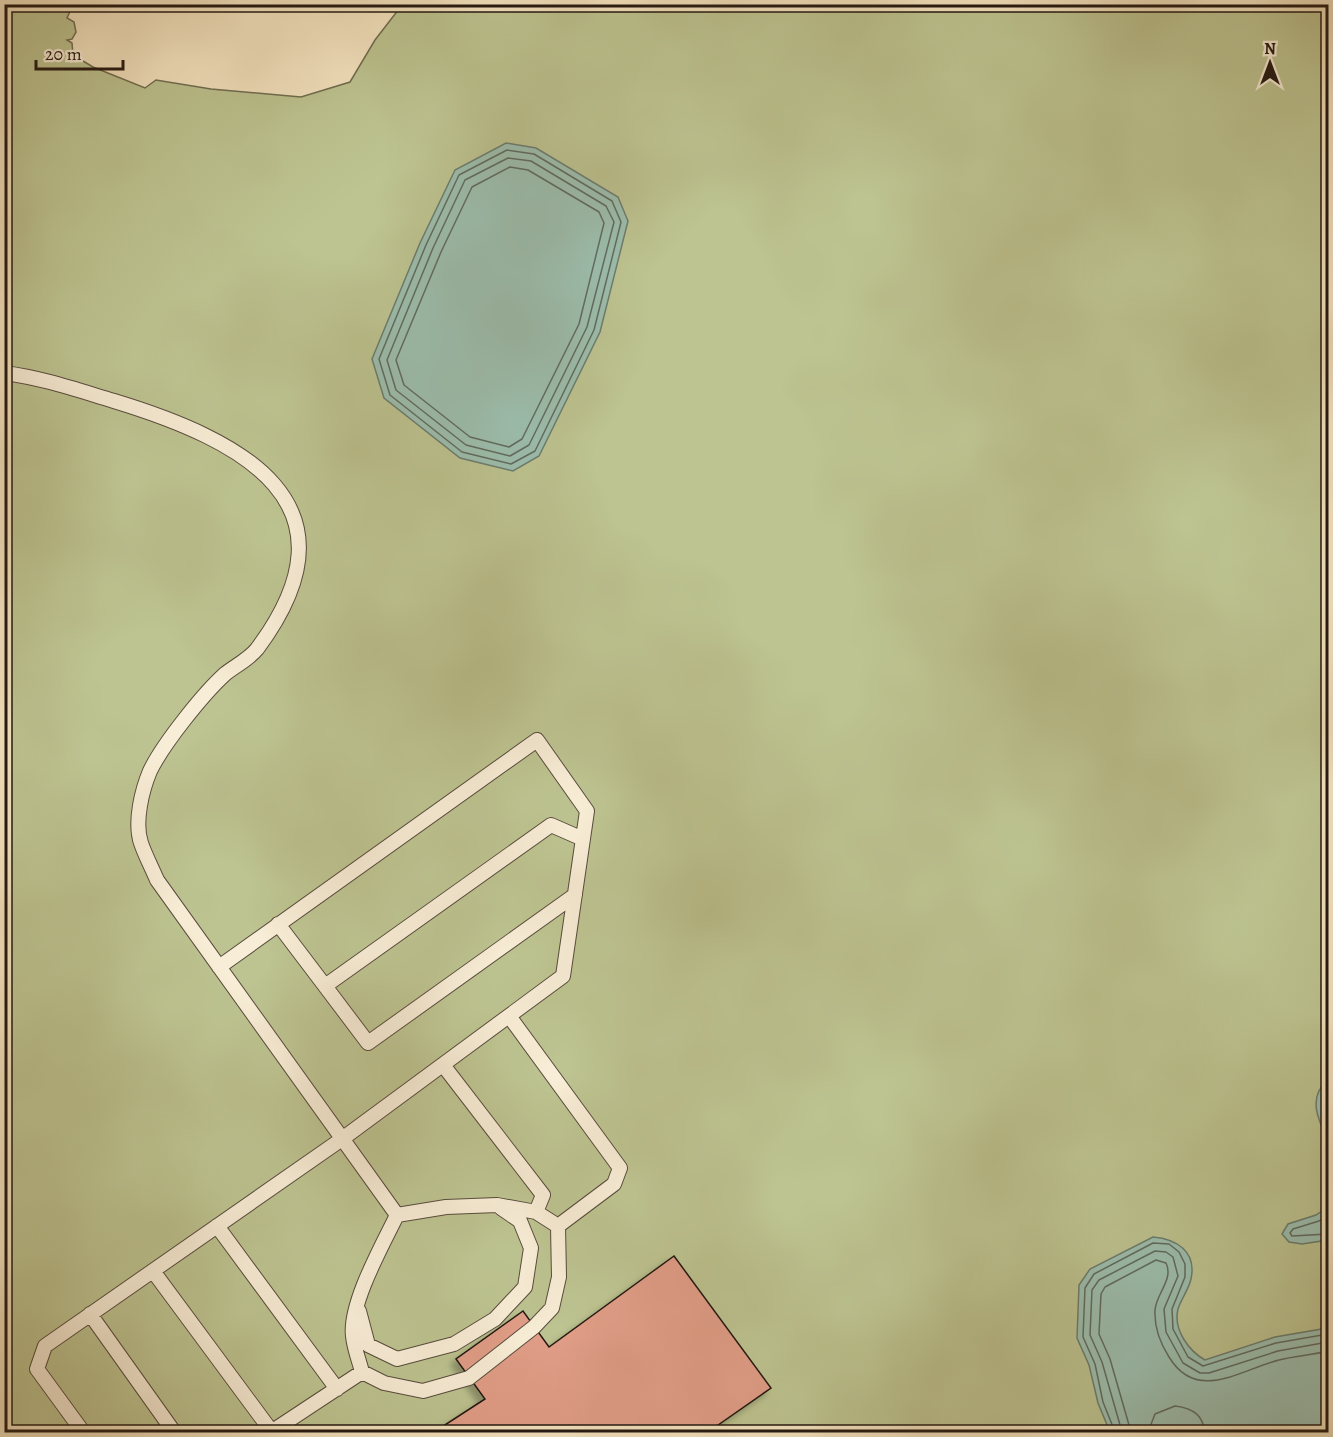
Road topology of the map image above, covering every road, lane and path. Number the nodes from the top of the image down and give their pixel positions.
1 (4, 373) edge
2 (583, 839) junction
3 (575, 895) junction
4 (278, 924) junction
5 (219, 966) junction
6 (326, 986) junction
7 (509, 1016) junction
8 (443, 1065) junction
9 (342, 1139) junction
10 (497, 1205) junction
11 (536, 1212) junction
12 (397, 1215) junction
13 (218, 1227) junction
14 (558, 1227) junction
15 (153, 1271) junction
16 (358, 1308) junction
17 (90, 1314) junction
18 (362, 1372) junction
19 (337, 1389) junction
20 (83, 1432) edge
21 (174, 1432) edge
22 (272, 1432) edge

1 - 5 lane
2 - 3 lane
2 - 4 lane
2 - 6 lane
3 - 6 lane
3 - 7 lane
4 - 5 lane
4 - 6 lane
5 - 9 lane
7 - 8 lane
7 - 14 lane
8 - 9 lane
8 - 11 lane
9 - 12 lane
9 - 13 lane
10 - 11 lane
10 - 12 lane
10 - 16 lane
11 - 14 lane
12 - 16 lane
13 - 15 lane
13 - 19 lane
14 - 18 lane
15 - 17 lane
15 - 22 lane
16 - 18 lane
17 - 20 lane
17 - 21 lane
18 - 19 lane
19 - 22 lane

